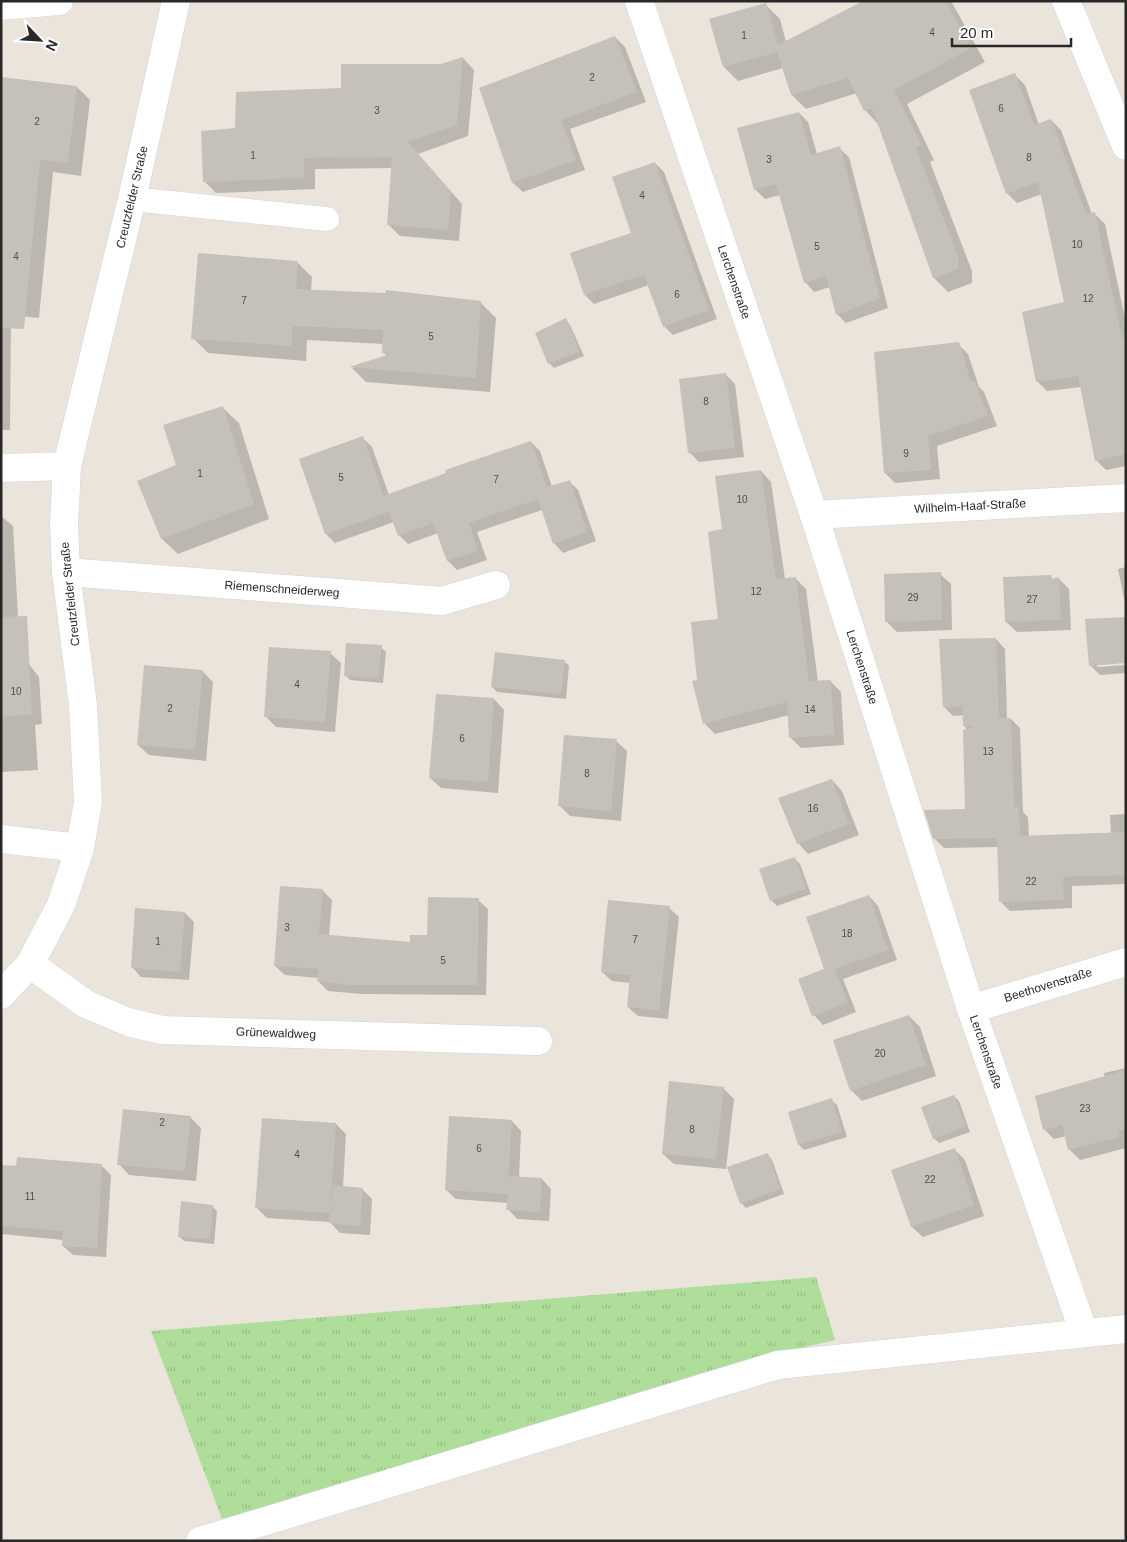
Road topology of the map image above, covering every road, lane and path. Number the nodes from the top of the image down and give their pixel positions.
1 (59, 1) edge
2 (176, 1) edge
3 (638, 1) edge
4 (1066, 1) edge
5 (1, 6) edge
6 (1126, 146) edge
7 (132, 199) junction
8 (327, 220) dead end
9 (67, 466) junction
10 (1, 468) edge
11 (1126, 498) edge
12 (814, 515) junction
13 (66, 572) junction
14 (496, 585) dead end
15 (1, 839) edge
16 (80, 848) junction
17 (1126, 962) edge
18 (30, 964) junction
19 (1, 995) edge
20 (971, 1009) junction
21 (538, 1041) dead end
22 (1126, 1329) edge
23 (1084, 1333) junction
24 (200, 1541) edge

1 - 5 street
2 - 7 street, Creutzfelder Straße
3 - 12 street, Lerchenstraße
4 - 6 street
7 - 8 lane
7 - 9 street, Creutzfelder Straße
9 - 10 street
9 - 13 street, Creutzfelder Straße
11 - 12 street, Wilhelm-Haaf-Straße
12 - 20 street, Lerchenstraße
13 - 14 street, Riemenschneiderweg
13 - 16 street, Creutzfelder Straße
15 - 16 street
16 - 18 street, Creutzfelder Straße
17 - 20 street, Beethovenstraße
18 - 19 street, Creutzfelder Straße
18 - 21 street, Grünewaldweg
20 - 23 street, Lerchenstraße
22 - 23 street
23 - 24 street

